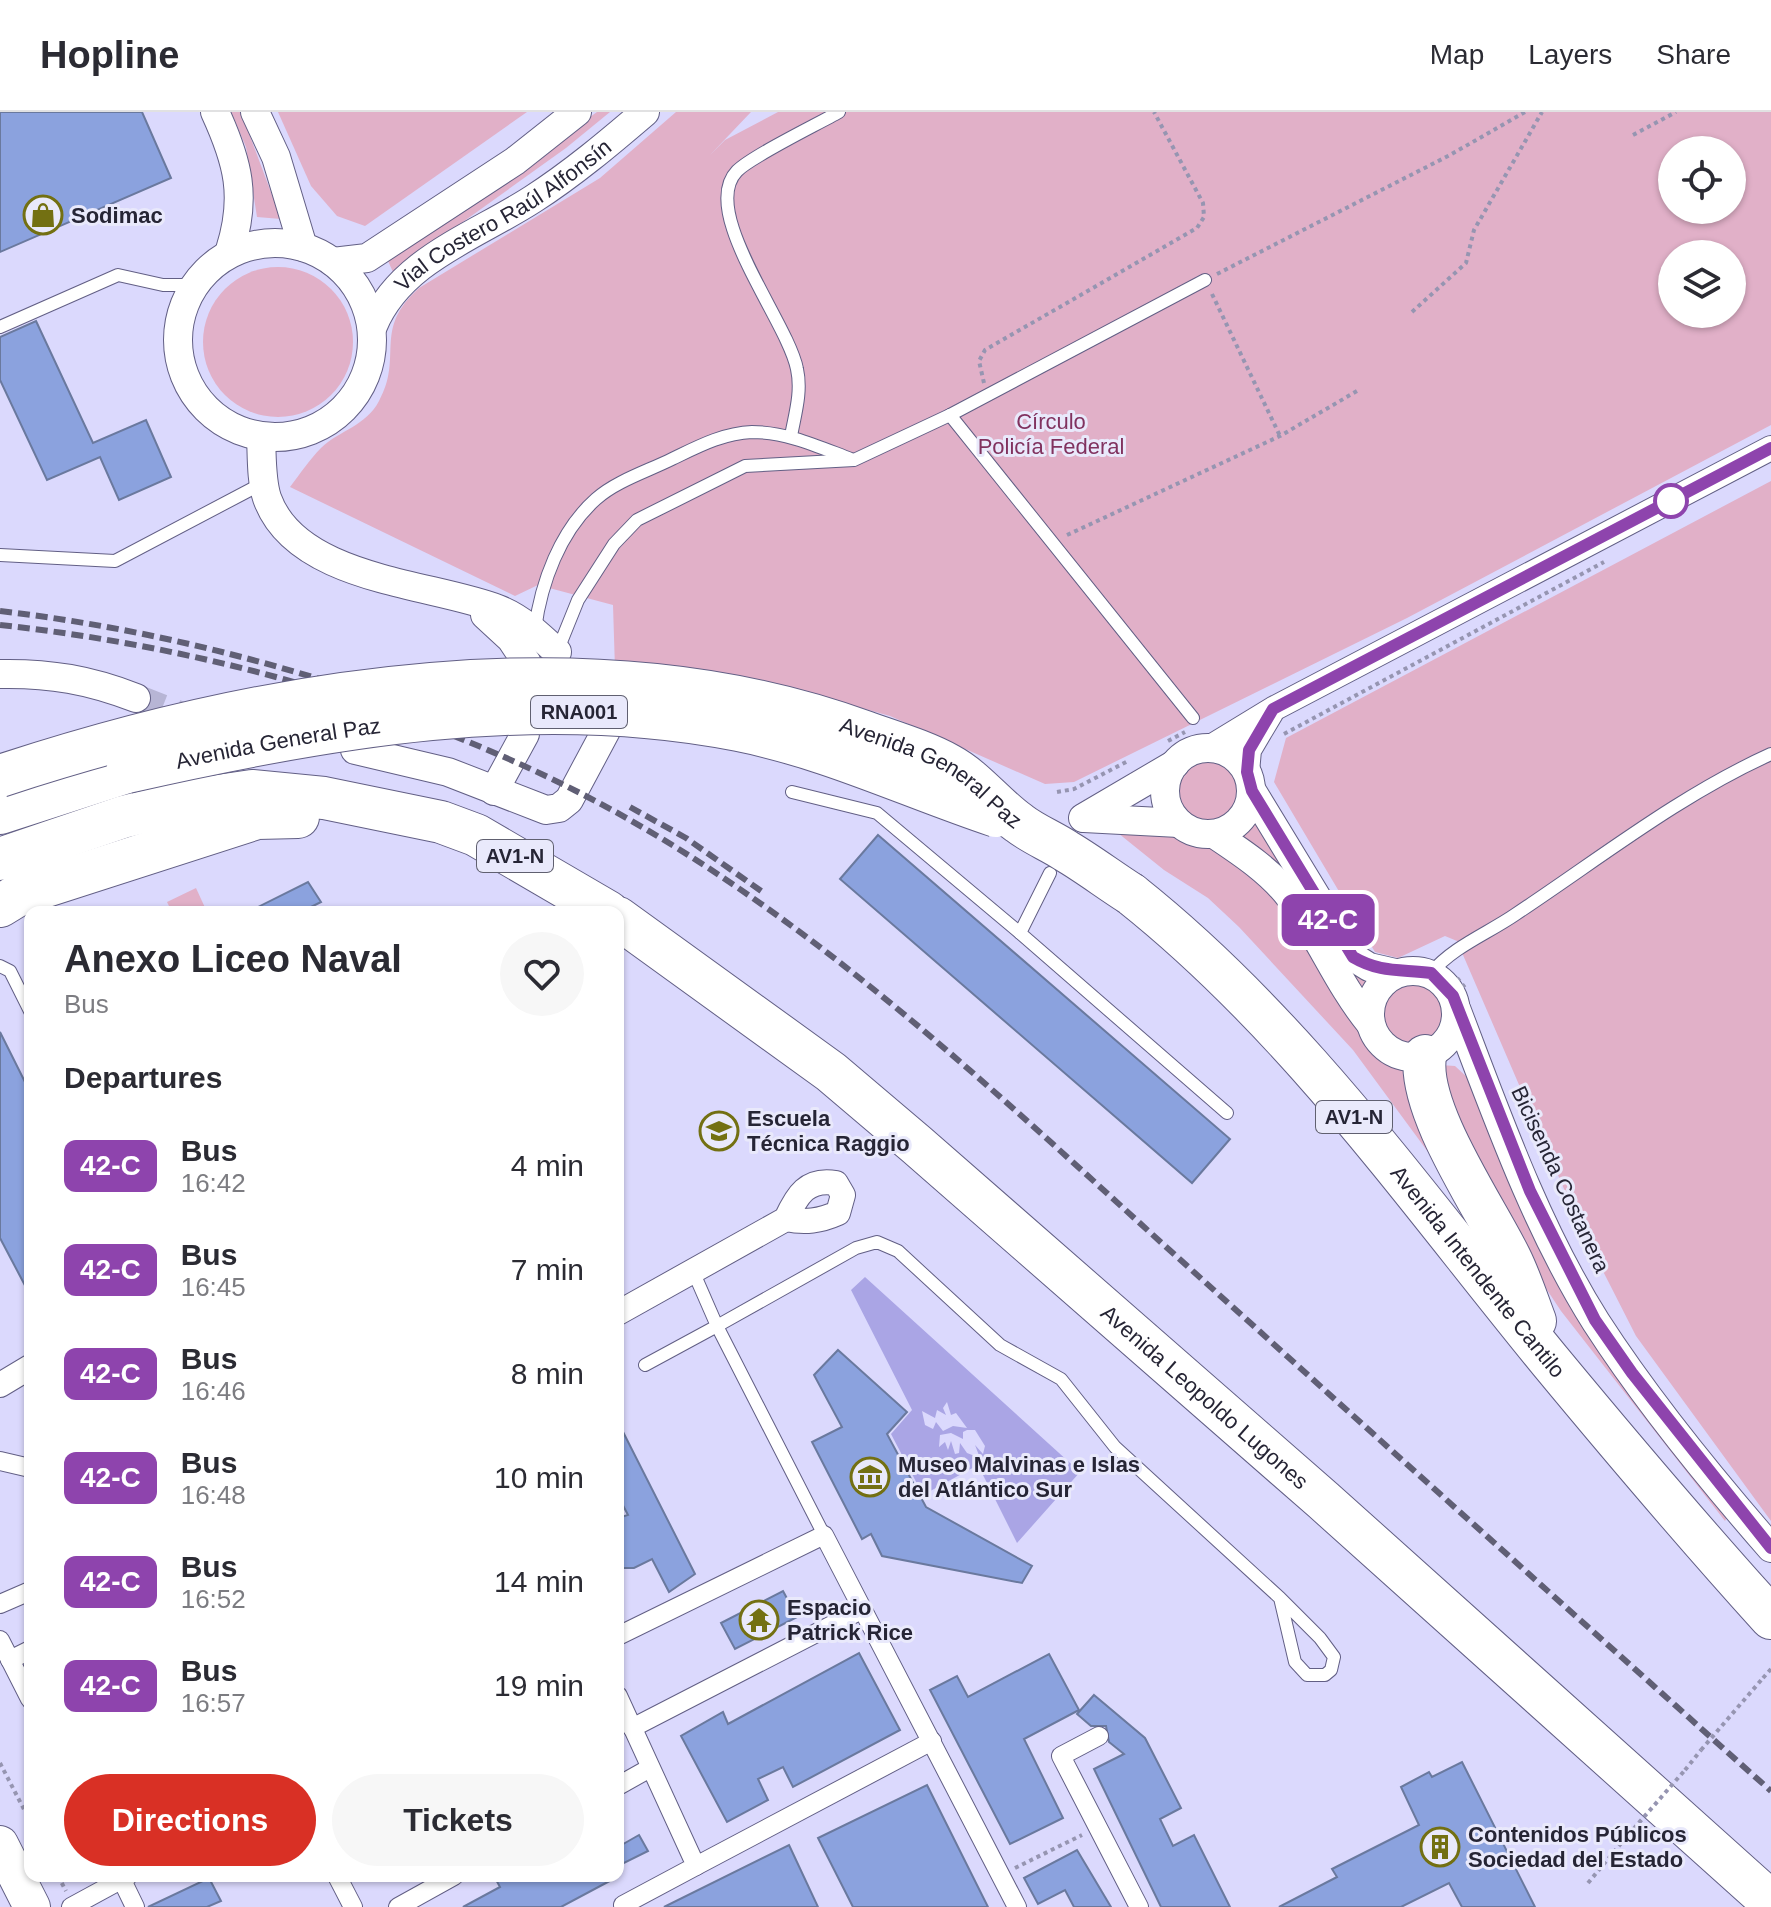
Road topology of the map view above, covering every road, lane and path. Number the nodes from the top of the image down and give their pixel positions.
1 (215, 112) edge
2 (255, 112) edge
3 (577, 112) edge
4 (645, 112) edge
5 (839, 112) edge
6 (1154, 112) edge
7 (1525, 112) edge
8 (1542, 112) edge
9 (1676, 112) edge
10 (1633, 135) dead end
11 (303, 247) junction
12 (230, 250) junction
13 (333, 262) junction
14 (1205, 280) junction
15 (195, 285) junction
16 (1412, 312) dead end
17 (373, 326) junction
18 (0, 327) edge
19 (1357, 391) dead end
20 (987, 393) junction
21 (950, 415) junction
22 (791, 436) junction
23 (1280, 436) junction
24 (261, 437) junction
25 (1771, 448) edge
26 (854, 460) junction
27 (265, 482) junction
28 (1050, 542) junction
29 (0, 555) edge
30 (1605, 562) dead end
31 (464, 601) junction
32 (534, 631) junction
33 (557, 652) joint
34 (527, 663) dead end
35 (0, 674) edge
36 (136, 698) tunnel mouth
37 (1273, 709) junction
38 (1193, 718) dead end
39 (608, 727) dead end
40 (1288, 731) dead end
41 (525, 734) dead end
42 (1209, 748) junction
43 (355, 750) dead end
44 (1771, 754) edge
45 (1175, 764) junction
46 (0, 776) edge
47 (1250, 782) junction
48 (494, 791) junction
49 (792, 792) dead end
50 (0, 813) edge
51 (1179, 823) junction
52 (1020, 824) junction
53 (1214, 834) junction
54 (1050, 873) dead end
55 (12, 890) edge
56 (598, 906) edge
57 (624, 922) edge
58 (1020, 933) junction
59 (0, 966) edge
60 (1395, 973) junction
61 (1431, 973) junction
62 (24, 999) edge
63 (1465, 1005) junction
64 (1370, 1023) junction
65 (1431, 1053) junction
66 (1484, 1083) junction
67 (1227, 1113) dead end
68 (786, 1219) dead end
69 (693, 1271) junction
70 (624, 1310) edge
71 (717, 1326) junction
72 (1552, 1363) junction
73 (645, 1365) dead end
74 (24, 1371) edge
75 (0, 1385) edge
76 (0, 1461) edge
77 (24, 1467) edge
78 (824, 1535) junction
79 (1771, 1548) edge
80 (24, 1594) edge
81 (1280, 1598) junction
82 (0, 1604) edge
83 (863, 1609) junction
84 (1771, 1618) edge
85 (624, 1633) edge
86 (0, 1640) edge
87 (24, 1653) edge
88 (10, 1660) junction
89 (1771, 1669) edge
90 (24, 1687) edge
91 (624, 1710) edge
92 (632, 1728) junction
93 (1099, 1736) dead end
94 (932, 1741) junction
95 (0, 1763) edge
96 (650, 1768) junction
97 (624, 1783) edge
98 (24, 1809) edge
99 (1098, 1826) junction
100 (0, 1844) edge
101 (696, 1866) junction
102 (1001, 1875) junction
103 (114, 1882) edge
104 (125, 1882) edge
105 (340, 1882) edge
106 (443, 1882) edge
107 (1588, 1883) dead end
108 (1771, 1902) edge
109 (623, 1905) dead end
110 (32, 1907) edge
111 (71, 1907) edge
112 (135, 1907) edge
113 (353, 1907) edge
114 (398, 1907) edge
115 (1017, 1907) edge
116 (1139, 1907) edge

1 - 12 street
2 - 11 street
3 - 13 street, Vial Costero Raúl Alfonsín
4 - 17 street, Vial Costero Raúl Alfonsín
5 - 22 lane
6 - 20 path
7 - 14 path
8 - 16 path
9 - 10 path
11 - 12 street
11 - 13 street
12 - 15 street
13 - 17 street
14 - 20 lane
14 - 23 path
15 - 18 lane
15 - 24 street
17 - 24 street
19 - 23 path
20 - 21 lane
21 - 26 lane
21 - 28 lane
22 - 26 lane
22 - 32 lane
23 - 28 path
24 - 27 street
25 - 37 street
26 - 33 lane
27 - 29 lane
27 - 31 street
28 - 38 lane
30 - 40 path
31 - 32 street
31 - 34 street
32 - 33 street
35 - 36 street
37 - 42 street
37 - 47 street
39 - 48 street
41 - 48 street
42 - 45 street
42 - 47 street
43 - 48 street
44 - 61 lane
45 - 51 street
45 - 51 street
46 - 52 highway, Avenida General Paz, bridge
47 - 53 street
47 - 60 street
49 - 58 lane
50 - 52 highway, Avenida General Paz / RNA001, bridge
51 - 53 street
52 - 72 highway, Avenida Intendente Cantilo / AV1-N, bridge
53 - 64 street
54 - 58 lane
55 - 56 highway, Avenida General Paz / AV1-N
57 - 108 highway, Avenida Leopoldo Lugones
58 - 67 lane
59 - 62 lane
60 - 61 street
60 - 64 street
61 - 63 street
61 - 63 path
63 - 65 street
63 - 66 street
64 - 65 street
65 - 66 street
65 - 72 highway
66 - 79 street
68 - 69 street
69 - 70 street
69 - 71 lane
71 - 73 lane
71 - 78 lane
71 - 81 lane
72 - 84 highway, Avenida Intendente Cantilo / AV1-N
74 - 75 street
76 - 77 street
78 - 83 street
78 - 85 street
80 - 82 street
81 - 81 lane
83 - 92 street
83 - 94 street
86 - 88 street
87 - 88 street
88 - 90 street
89 - 107 path, bridge
91 - 92 street
92 - 96 street
93 - 99 street
94 - 101 street
94 - 102 street
95 - 98 path
96 - 97 street
96 - 101 street
99 - 102 path
99 - 116 street
100 - 110 main road
101 - 109 street
102 - 115 street
103 - 111 street
104 - 112 street
105 - 113 street
106 - 114 street

